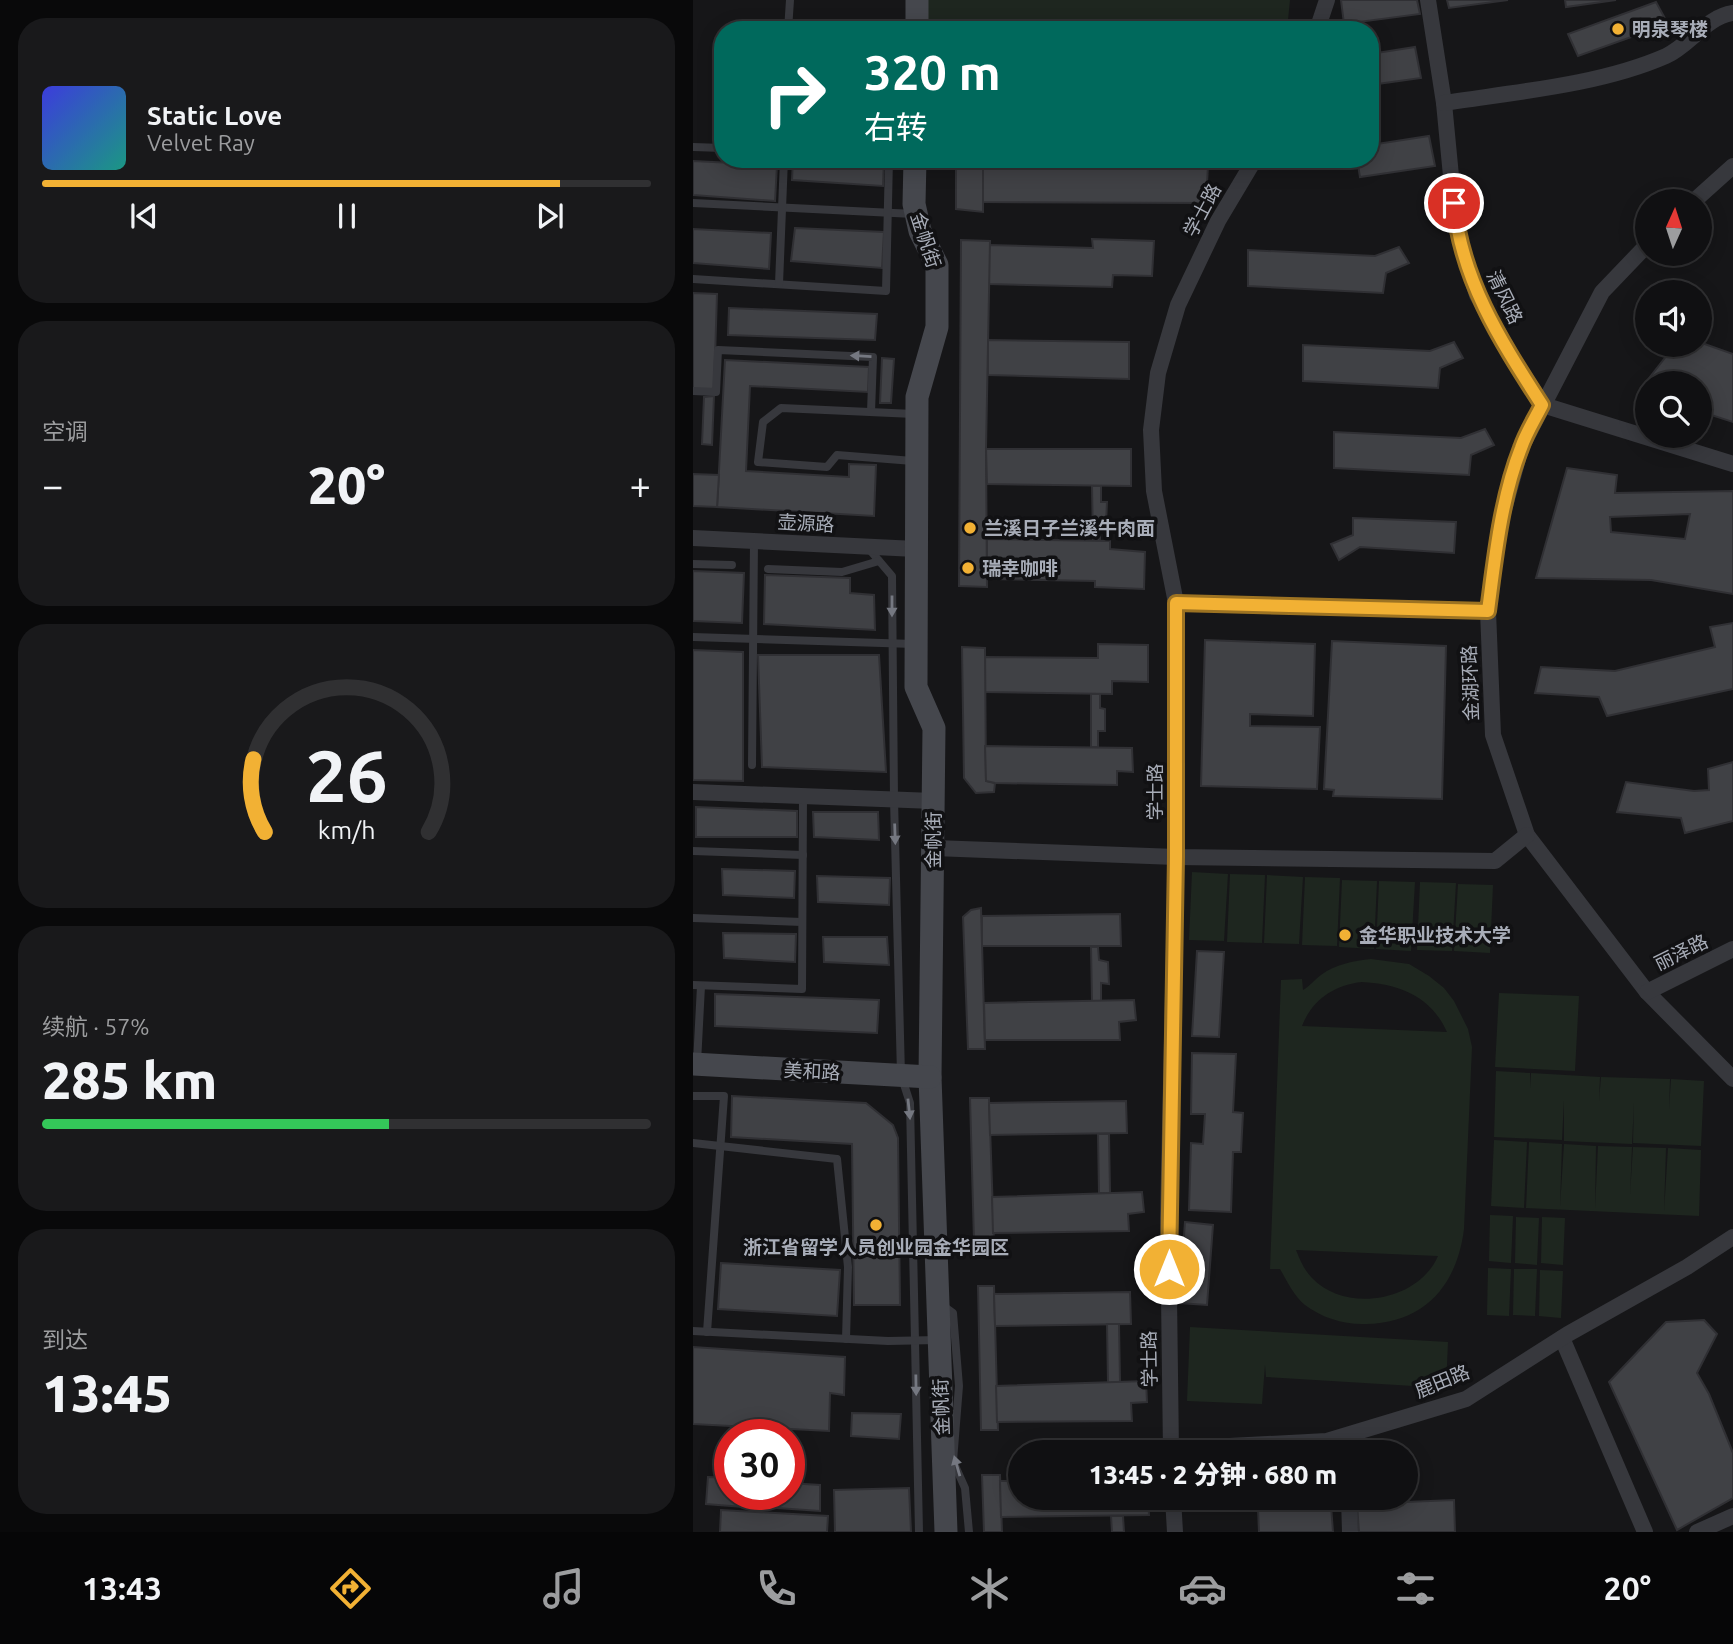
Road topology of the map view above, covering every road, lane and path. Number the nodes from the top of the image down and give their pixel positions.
1 (789, 0) edge
2 (917, 0) edge
3 (1327, 0) edge
4 (1428, 0) edge
5 (1733, 13) edge
6 (788, 21) edge
7 (917, 21) edge
8 (1320, 21) edge
9 (1444, 103) junction
10 (693, 147) edge
11 (714, 148) edge
12 (1733, 166) edge
13 (784, 168) edge
14 (889, 168) edge
15 (915, 168) edge
16 (1250, 168) edge
17 (1707, 189) edge
18 (693, 203) edge
19 (782, 208) junction
20 (888, 213) junction
21 (916, 214) junction
22 (1635, 258) edge
23 (693, 279) edge
24 (779, 284) junction
25 (693, 391) edge
26 (1542, 405) junction
27 (871, 412) junction
28 (917, 415) junction
29 (916, 461) junction
30 (1733, 464) edge
31 (693, 538) edge
32 (754, 541) junction
33 (867, 547) junction
34 (916, 549) junction
35 (879, 561) junction
36 (693, 564) edge
37 (732, 565) dead end
38 (768, 569) dead end
39 (1176, 603) junction
40 (1488, 611) junction
41 (693, 637) edge
42 (753, 639) junction
43 (893, 643) junction
44 (916, 644) junction
45 (752, 765) dead end
46 (693, 792) edge
47 (803, 796) junction
48 (894, 799) junction
49 (934, 800) junction
50 (1527, 835) junction
51 (934, 848) junction
52 (693, 851) edge
53 (803, 855) junction
54 (1176, 857) junction
55 (693, 918) edge
56 (802, 922) junction
57 (1733, 949) edge
58 (697, 986) edge
59 (1647, 992) junction
60 (695, 1064) edge
61 (901, 1075) junction
62 (930, 1077) junction
63 (1733, 1079) edge
64 (693, 1096) edge
65 (693, 1143) edge
66 (720, 1146) junction
67 (1733, 1237) edge
68 (938, 1302) junction
69 (693, 1331) edge
70 (707, 1332) junction
71 (1562, 1338) junction
72 (846, 1339) junction
73 (939, 1340) junction
74 (916, 1341) junction
75 (1171, 1440) edge
76 (1358, 1440) edge
77 (1174, 1510) edge
78 (1349, 1510) edge
79 (1733, 1516) edge
80 (919, 1532) edge
81 (946, 1532) edge
82 (969, 1532) edge
83 (1175, 1532) edge
84 (1350, 1532) edge
85 (1645, 1532) edge
86 (1696, 1532) edge

1 - 6 lane
2 - 7 street
3 - 8 street
4 - 9 street, 清风路
5 - 9 street
9 - 26 street, 清风路
10 - 11 lane
12 - 17 street
13 - 19 lane
14 - 20 lane
15 - 21 street, 金帆街
16 - 39 street, 学士路
18 - 19 lane
19 - 20 lane
19 - 24 lane
20 - 21 lane
20 - 24 lane
21 - 28 street, 金帆街
22 - 26 street, 金湖环路
23 - 24 lane
27 -> 25 lane
26 - 30 street
26 - 40 street, 金湖环路
27 - 28 lane
27 - 29 lane
28 - 29 street, 金帆街
29 - 34 street, 金帆街
31 - 32 street, 壶源路
32 - 33 street, 壶源路
32 - 42 lane
33 - 34 street, 壶源路
33 - 35 lane
34 - 44 street, 金帆街
35 - 38 lane
35 -> 43 lane
36 - 37 lane
39 - 40 street
39 - 54 street, 学士路
40 - 50 street, 金湖环路
41 - 42 lane
42 - 43 lane
42 - 45 lane
43 - 44 lane
43 - 48 lane
44 - 49 street, 金帆街
46 - 47 street
47 - 48 street
47 - 53 lane
48 - 49 street
48 -> 61 lane
49 - 51 street, 金帆街
50 - 54 street
50 - 59 street, 金湖环路
51 - 54 street
51 - 62 street, 金帆街
52 - 53 lane
53 - 56 lane
54 - 75 street, 学士路
55 - 56 lane
56 - 58 lane
57 - 59 street, 丽泽路
58 - 60 lane
59 - 63 street, 金湖环路
60 - 61 street, 美和路
61 - 62 street, 美和路
61 -> 74 lane
62 - 68 street, 金帆街
64 - 66 lane
65 - 66 lane
66 - 70 lane
66 - 72 lane
67 - 71 street, 鹿田路
68 - 73 street, 金帆街
82 -> 68 lane
69 - 70 lane
70 - 72 lane
71 - 76 street, 鹿田路
71 - 85 street
72 - 74 lane
73 - 74 lane
73 - 81 street, 金帆街
74 -> 80 lane
77 - 83 street
78 - 84 street
79 - 86 street

